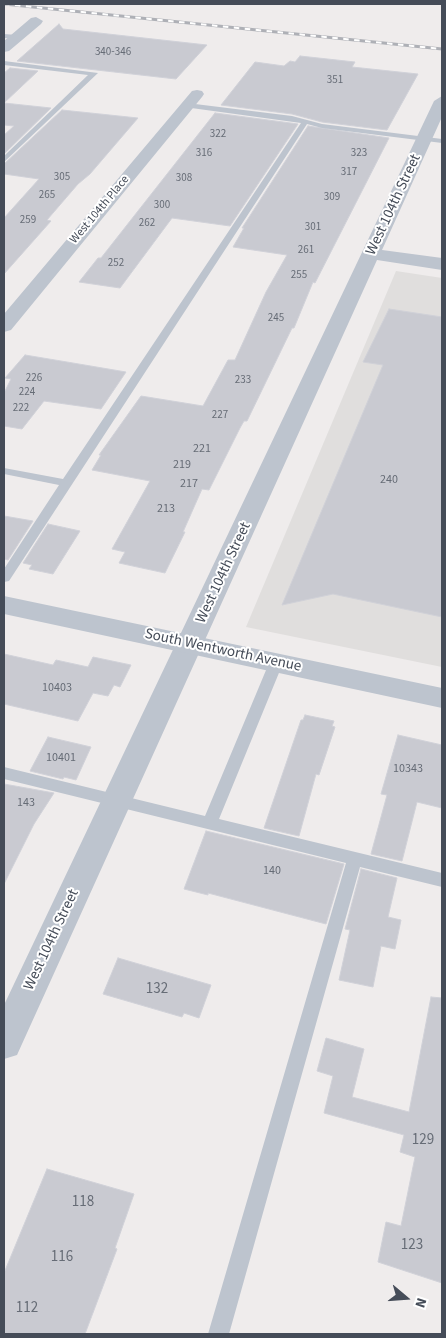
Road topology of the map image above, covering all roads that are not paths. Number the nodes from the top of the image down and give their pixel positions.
1 (36, 21) dead end
2 (10, 36) edge
3 (4, 48) edge
4 (4, 63) edge
5 (192, 100) joint
6 (442, 101) edge
7 (305, 122) junction
8 (434, 140) edge
9 (4, 160) edge
10 (371, 254) junction
11 (442, 264) edge
12 (4, 326) edge
13 (4, 471) edge
14 (66, 483) junction
15 (4, 578) edge
16 (4, 605) edge
17 (191, 644) junction
18 (276, 663) junction
19 (442, 698) edge
20 (4, 774) edge
21 (118, 800) junction
22 (210, 823) junction
23 (355, 858) junction
24 (442, 880) edge
25 (4, 1044) edge
26 (218, 1334) edge

1 - 2 street
2 - 3 street
4 - 9 lane
5 - 7 lane
5 - 12 street, West 104th Place
6 - 8 street, West 104th Street
7 - 8 lane
7 - 14 lane
8 - 10 street, West 104th Street
10 - 11 street
10 - 17 street, West 104th Street
13 - 14 lane
14 - 15 lane
16 - 17 street, South Wentworth Avenue
17 - 18 street, South Wentworth Avenue
17 - 21 street, West 104th Street
18 - 19 street, South Wentworth Avenue
18 - 22 lane
20 - 21 lane
21 - 22 lane
21 - 25 street, West 104th Street
22 - 23 lane
23 - 24 lane
23 - 26 lane

